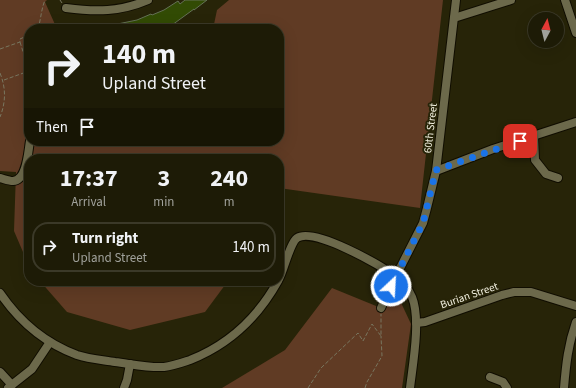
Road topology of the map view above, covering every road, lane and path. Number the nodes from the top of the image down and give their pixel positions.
1 (45, 0) edge
2 (148, 0) edge
3 (456, 0) edge
4 (511, 0) edge
5 (565, 0) edge
6 (134, 3) edge
7 (66, 8) dead end
8 (454, 18) junction
9 (39, 24) edge
10 (576, 32) edge
11 (24, 37) edge
12 (20, 42) junction
13 (0, 49) edge
14 (24, 55) edge
15 (0, 73) edge
16 (24, 73) edge
17 (3, 80) junction
18 (0, 117) edge
19 (576, 122) edge
20 (534, 137) junction
21 (436, 170) junction
22 (24, 171) edge
23 (0, 178) edge
24 (558, 178) dead end
25 (284, 267) edge
26 (396, 276) junction
27 (275, 286) edge
28 (0, 294) edge
29 (576, 306) edge
30 (381, 308) joint
31 (416, 323) junction
32 (575, 326) edge
33 (381, 336) junction
34 (576, 338) edge
35 (50, 342) junction
36 (130, 364) junction
37 (0, 372) edge
38 (490, 377) dead end
39 (10, 386) edge
40 (124, 388) edge
41 (308, 388) edge
42 (365, 388) edge
43 (410, 388) edge
44 (507, 388) edge
45 (564, 388) edge

1 - 9 path
2 - 6 street
3 - 8 street, 60th Street
4 - 8 street
5 - 10 street
6 - 7 street
8 - 21 street, 60th Street
11 - 12 path
12 - 13 path
12 - 14 path
15 - 17 path
16 - 17 path
17 - 18 path
19 - 20 street
20 - 21 street
20 - 24 street
21 - 26 street, 60th Street
22 - 23 street
25 - 26 street
26 - 30 street, 60th Street
26 - 31 street
27 - 36 street
28 - 35 street
29 - 31 street, Burian Street
30 - 33 path
31 - 43 street
32 - 34 street
32 - 45 street
33 - 41 path
33 - 42 path
35 - 36 street
35 - 39 street
36 - 40 street
37 - 39 street
38 - 44 street

